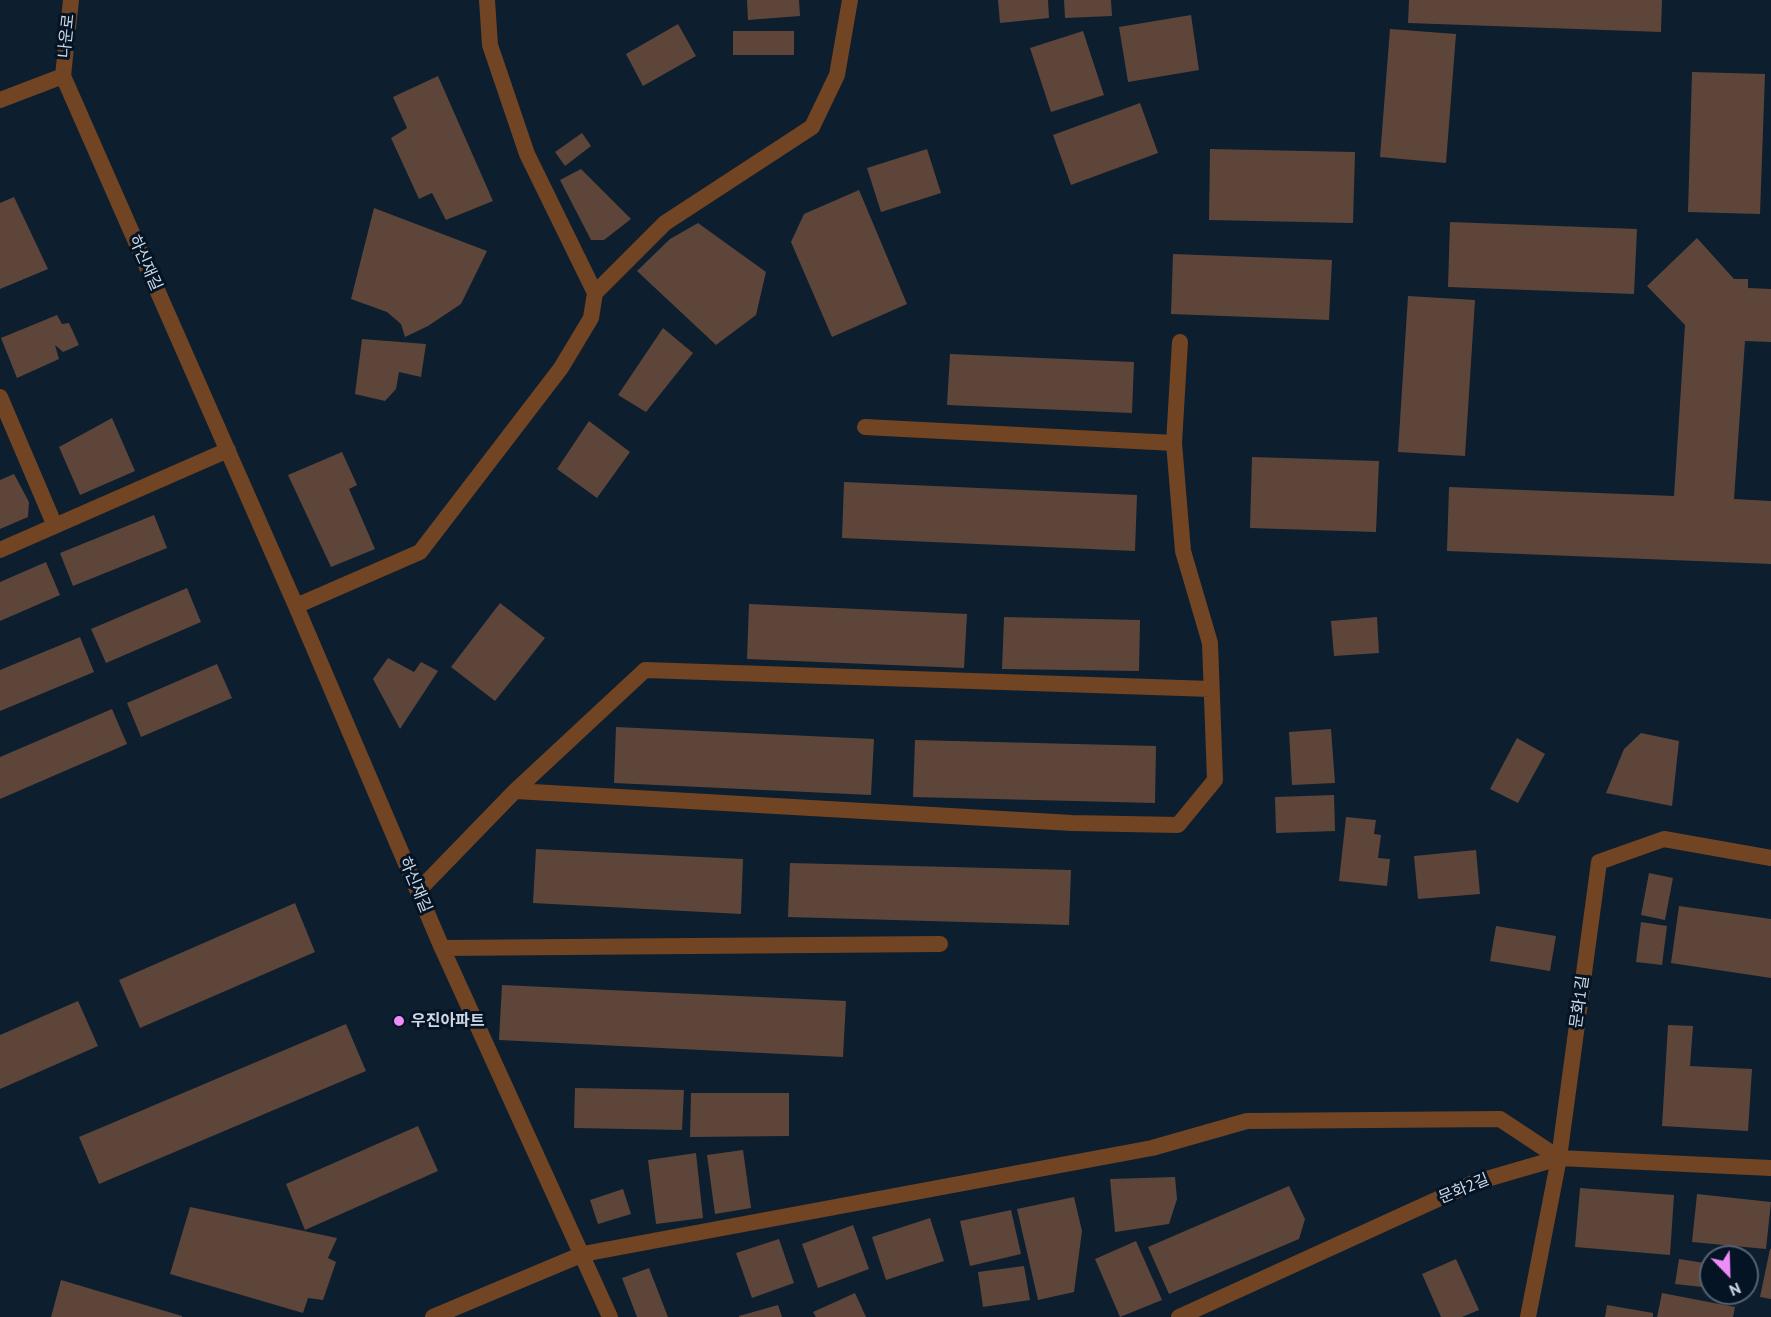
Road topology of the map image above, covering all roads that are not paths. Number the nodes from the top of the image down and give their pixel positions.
1 (71, 0) edge
2 (487, 0) edge
3 (850, 0) edge
4 (63, 76) junction
5 (0, 100) edge
6 (595, 293) junction
7 (1180, 342) dead end
8 (0, 397) edge
9 (865, 427) dead end
10 (1174, 443) junction
11 (228, 450) junction
12 (55, 526) junction
13 (0, 550) edge
14 (296, 606) junction
15 (1211, 689) junction
16 (515, 791) junction
17 (1771, 858) edge
18 (418, 891) junction
19 (940, 944) dead end
20 (442, 948) junction
21 (1559, 1158) junction
22 (1771, 1168) edge
23 (583, 1254) junction
24 (433, 1317) edge
25 (610, 1317) edge
26 (1179, 1317) edge
27 (1528, 1317) edge

1 - 4 street, 나운로
2 - 6 street
3 - 6 street
4 - 5 street, 나운로
4 - 11 street, 하신재길
6 - 14 street
7 - 10 street
8 - 12 street
9 - 10 street
10 - 15 street
11 - 12 street
11 - 14 street, 하신재길
12 - 13 street
14 - 18 street, 하신재길
15 - 16 street
15 - 16 street
16 - 18 street
17 - 21 street, 문화1길
18 - 20 street, 하신재길
19 - 20 street
20 - 23 street, 하신재길
21 - 22 street, 문화2길
21 - 23 street
21 - 26 street, 문화2길
21 - 27 street, 문화1길
23 - 24 street
23 - 25 street, 하신재길

